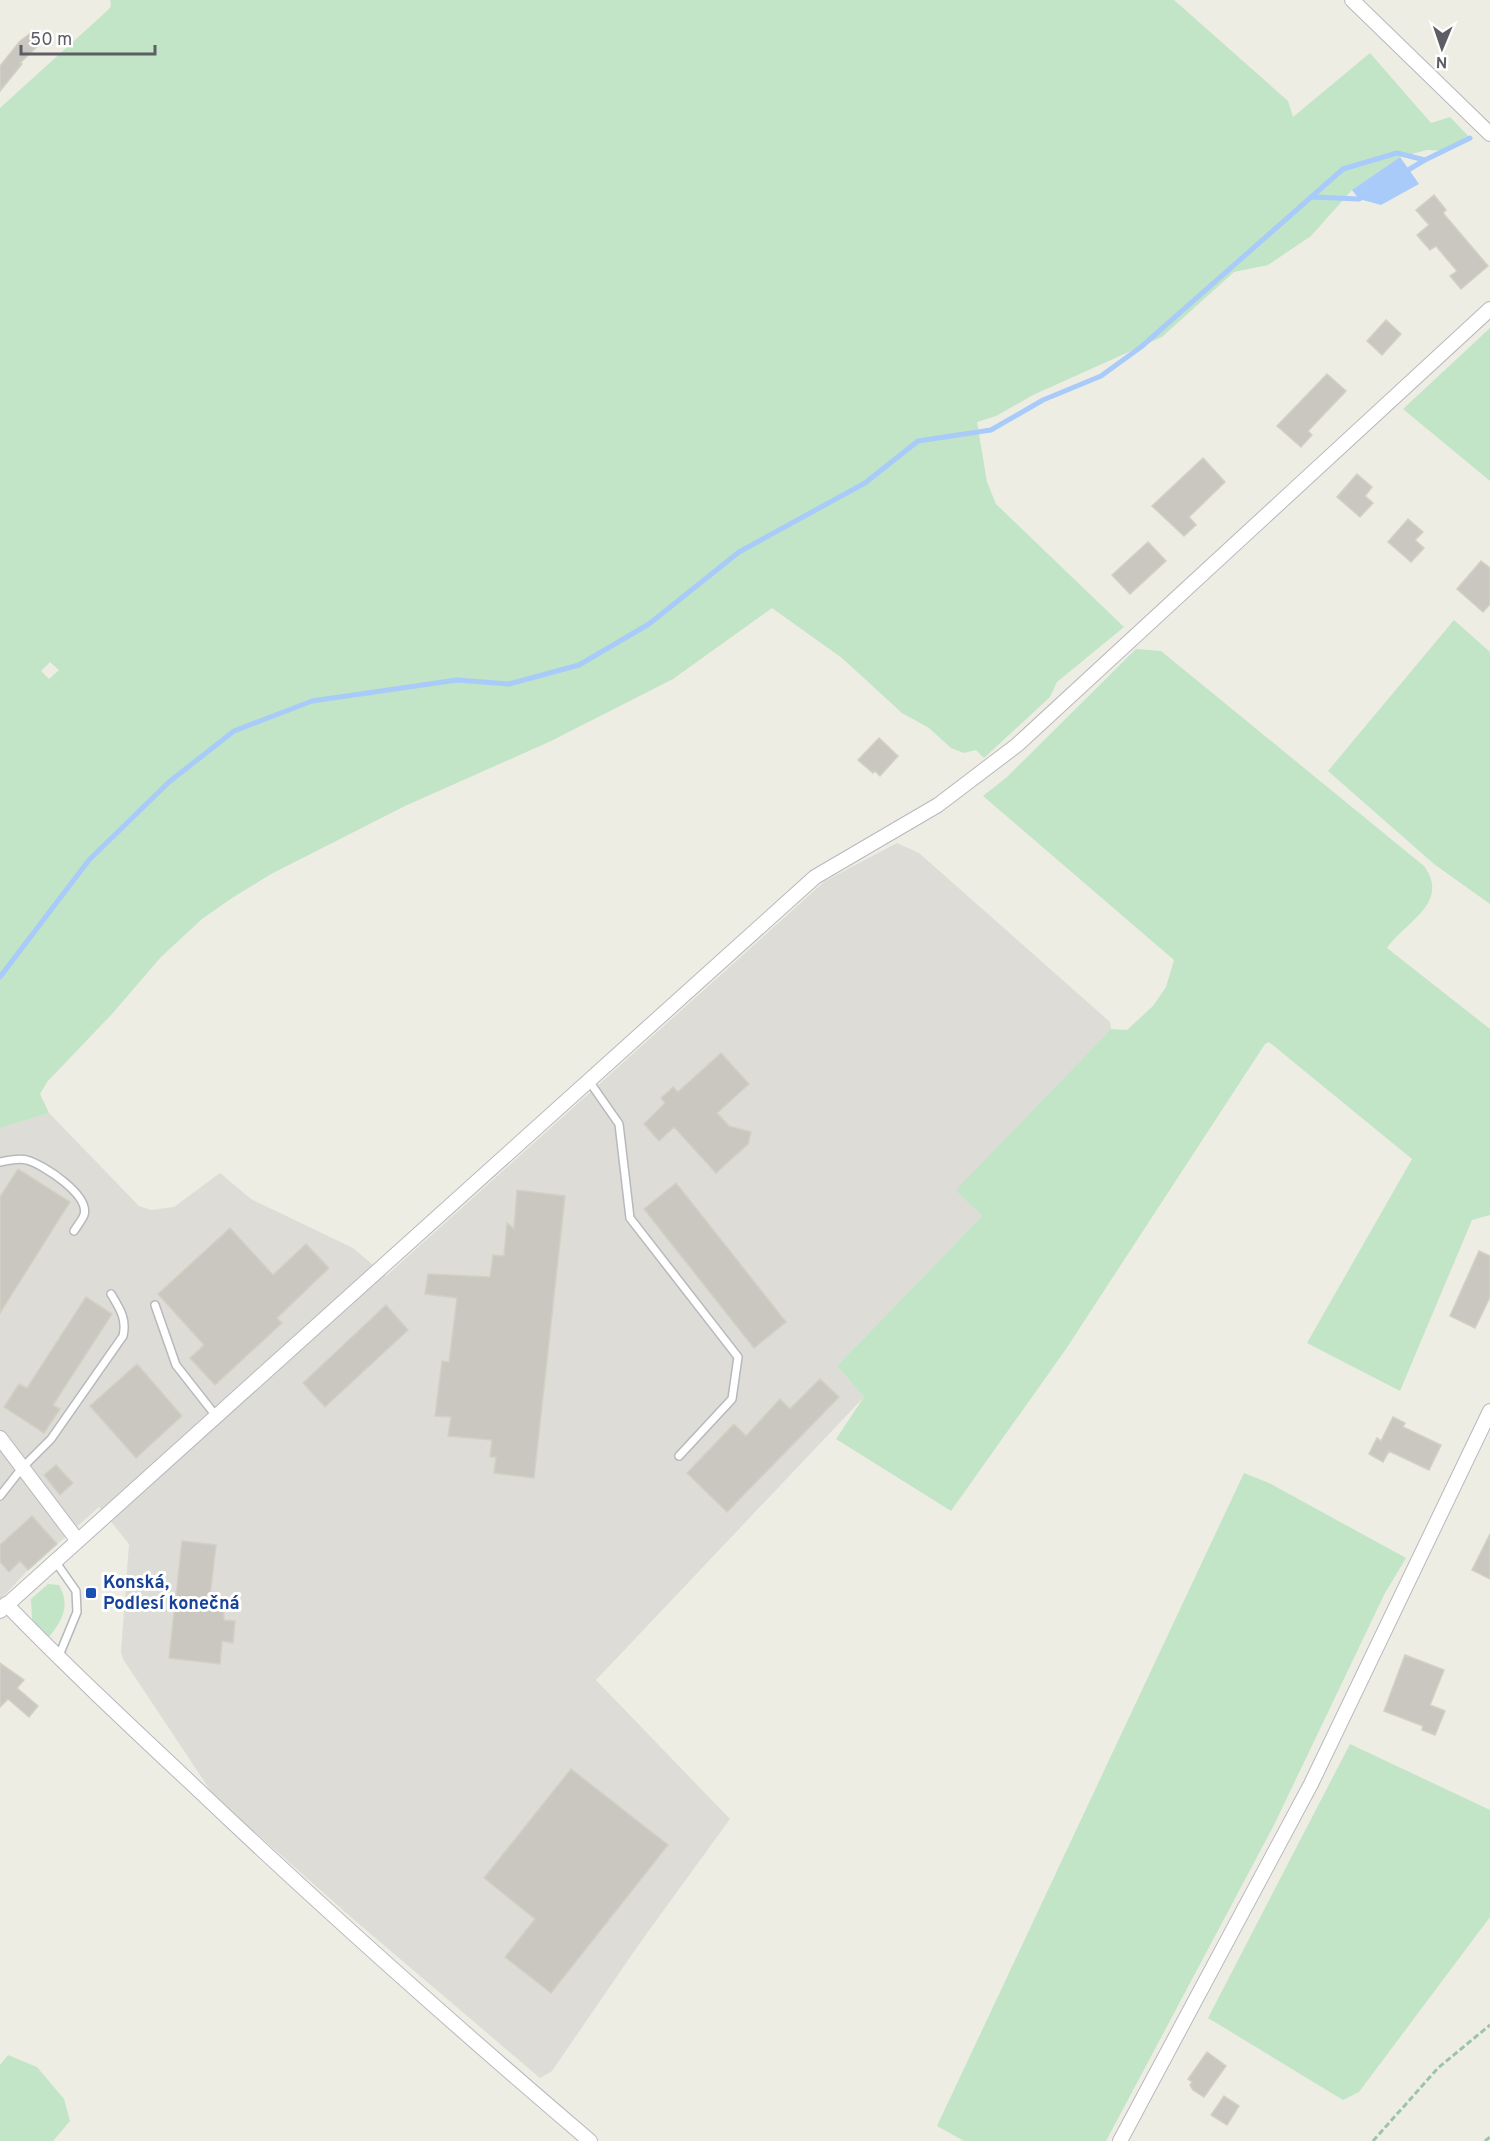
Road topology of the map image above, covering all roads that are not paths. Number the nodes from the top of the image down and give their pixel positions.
1 (1352, 0) edge
2 (1490, 135) edge
3 (1490, 309) edge
4 (589, 1081) junction
5 (0, 1162) edge
6 (74, 1231) dead end
7 (111, 1294) dead end
8 (155, 1305) dead end
9 (1490, 1411) edge
10 (216, 1416) junction
11 (0, 1438) edge
12 (679, 1456) dead end
13 (22, 1468) junction
14 (0, 1496) edge
15 (78, 1540) junction
16 (55, 1561) junction
17 (2, 1605) edge
18 (58, 1658) junction
19 (590, 2141) edge
20 (1120, 2141) edge

1 - 2 street
3 - 4 street
4 - 10 street
4 - 12 lane
5 - 6 lane
7 - 13 lane
8 - 10 lane
9 - 20 street
10 - 15 street
11 - 13 street
13 - 14 lane
13 - 15 street
15 - 16 street
16 - 17 street
16 - 18 lane
17 - 18 street
18 - 19 street

